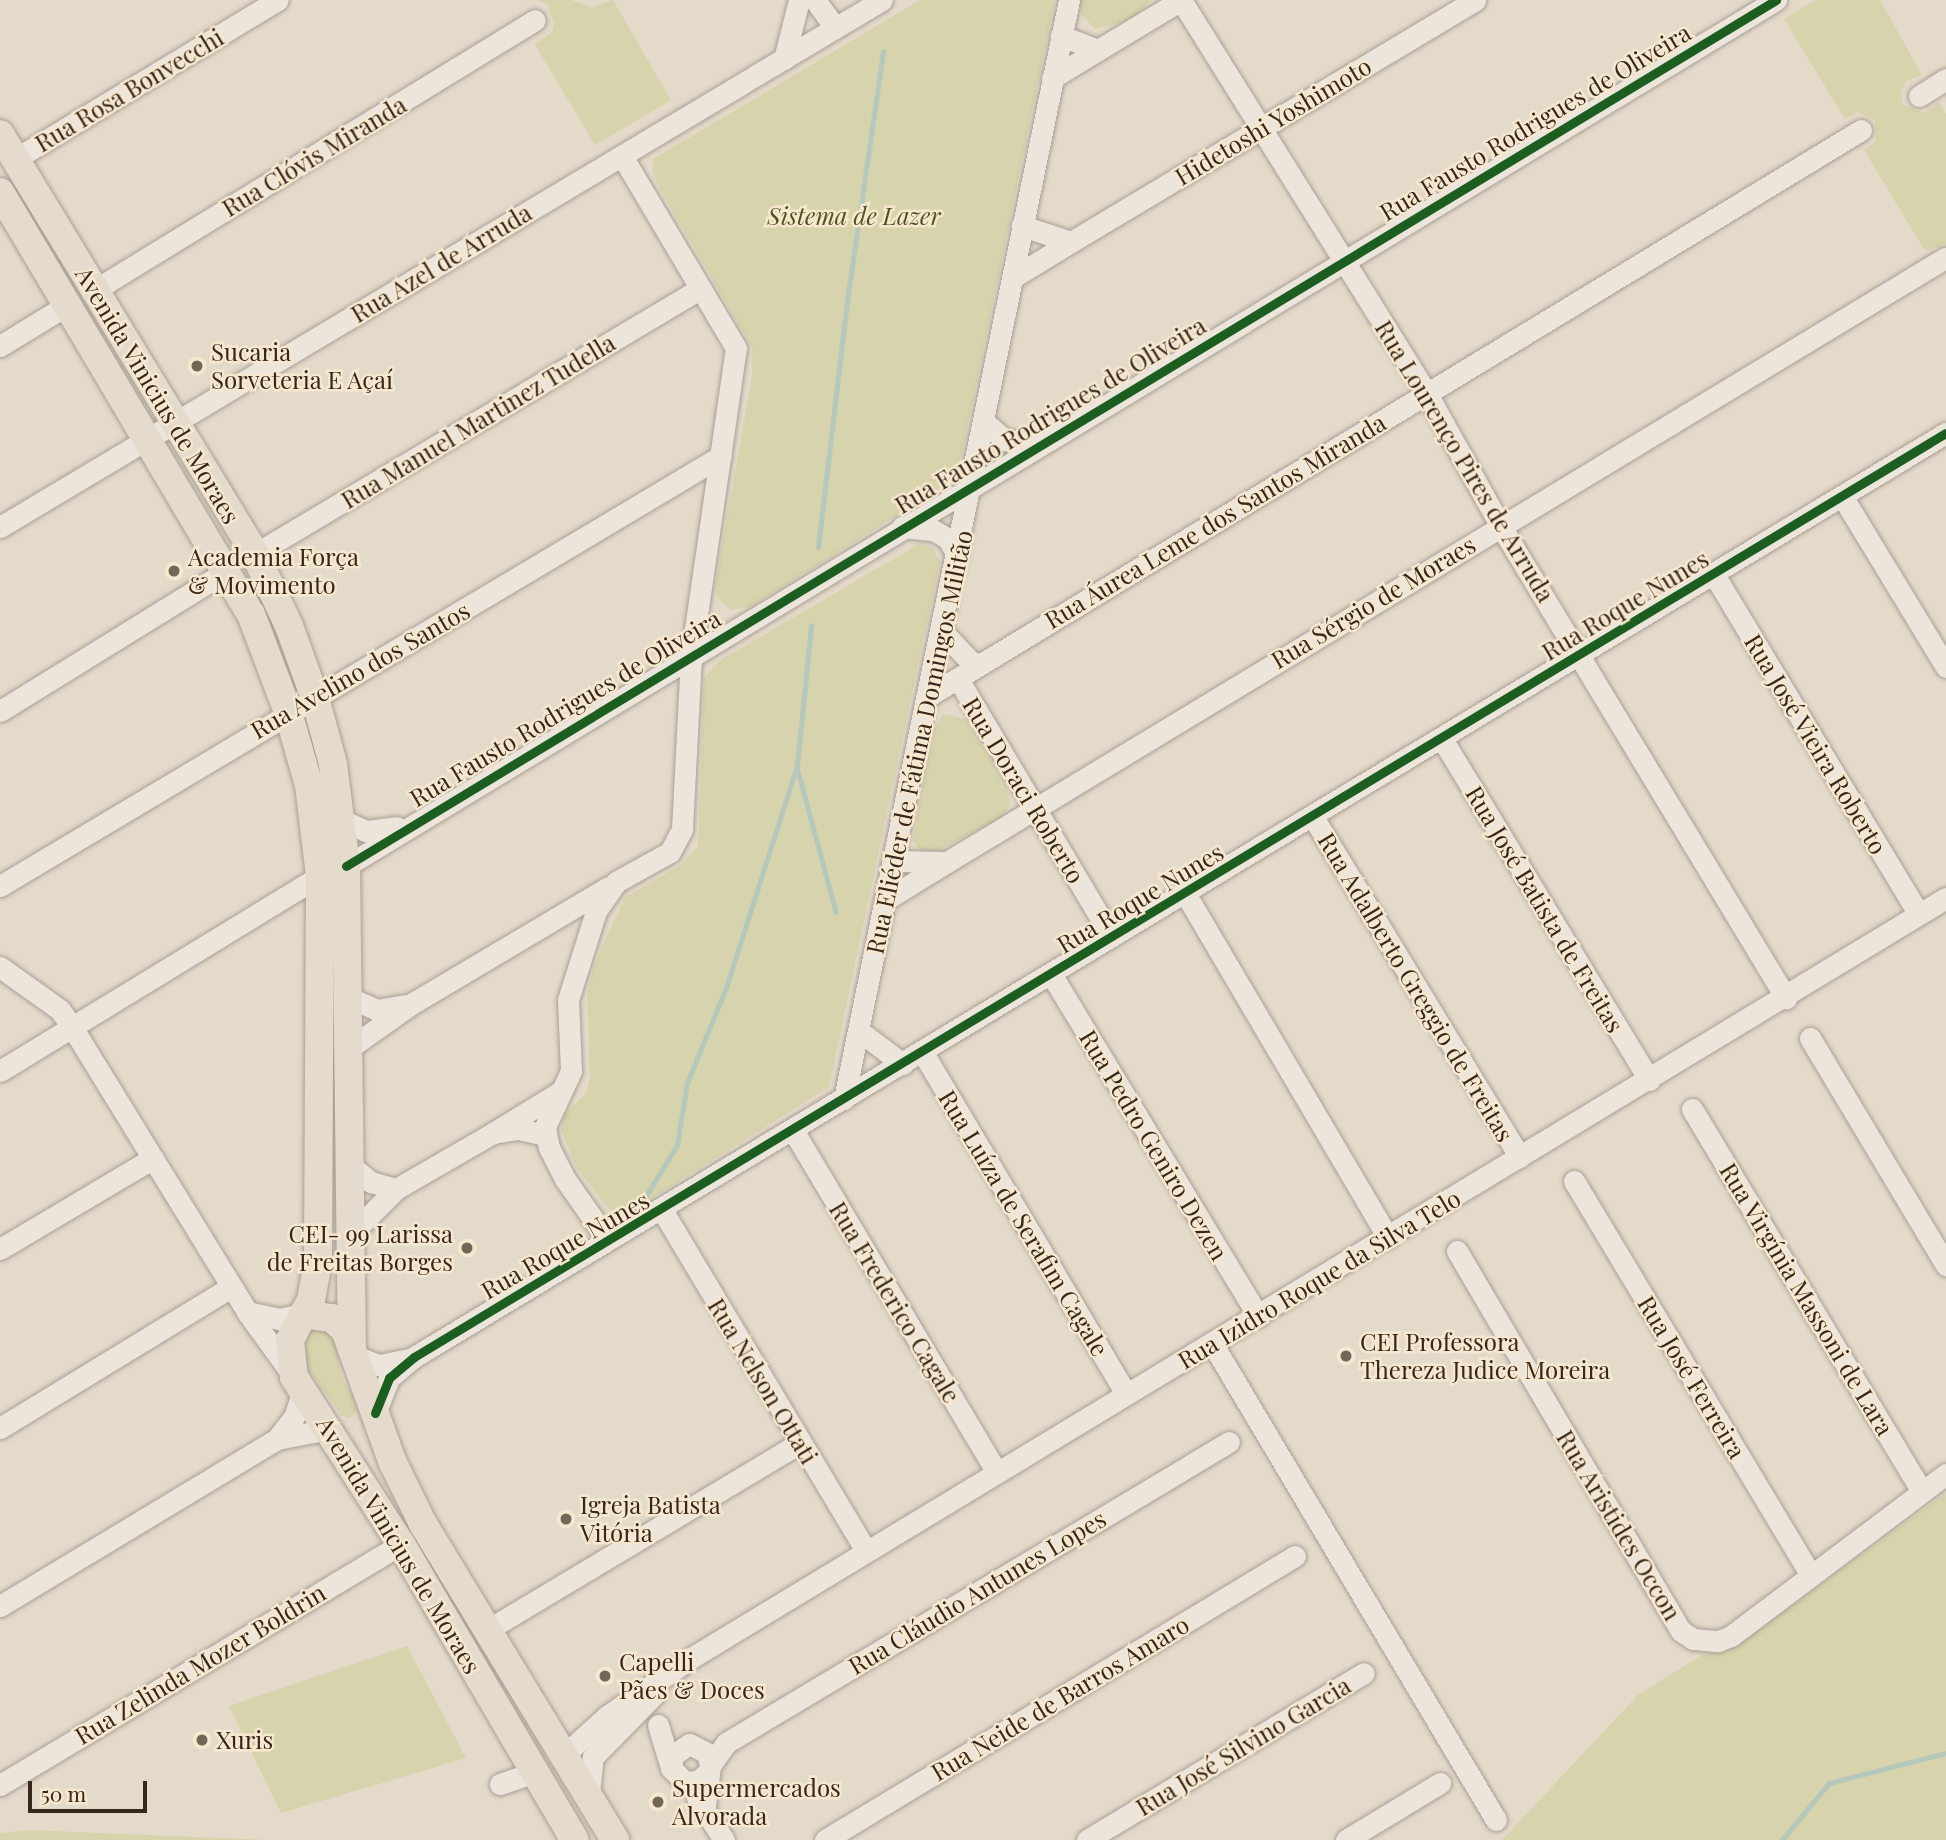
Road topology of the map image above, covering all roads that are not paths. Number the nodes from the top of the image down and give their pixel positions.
1 (278, 0) edge
2 (799, 0) edge
3 (815, 0) edge
4 (882, 0) edge
5 (1069, 0) edge
6 (1181, 0) edge
7 (1475, 0) edge
8 (1776, 0) edge
9 (535, 20) dead end
10 (835, 28) junction
11 (1061, 36) junction
12 (1098, 50) junction
13 (784, 59) junction
14 (1052, 78) junction
15 (1946, 79) edge
16 (1919, 96) dead end
17 (1261, 128) junction
18 (1861, 130) dead end
19 (0, 134) edge
20 (622, 156) junction
21 (8, 164) edge
22 (0, 192) edge
23 (1022, 226) junction
24 (1071, 242) junction
25 (1945, 258) edge
26 (1344, 260) junction
27 (1012, 278) junction
28 (701, 288) junction
29 (93, 290) junction
30 (67, 305) junction
31 (0, 346) edge
32 (1426, 392) junction
33 (983, 421) junction
34 (174, 422) junction
35 (1946, 433) edge
36 (147, 438) junction
37 (1039, 444) junction
38 (721, 456) junction
39 (971, 485) junction
40 (1842, 496) junction
41 (1500, 525) junction
42 (0, 527) edge
43 (902, 527) junction
44 (255, 554) junction
45 (957, 554) junction
46 (228, 570) junction
47 (1713, 573) junction
48 (943, 631) junction
49 (1582, 654) junction
50 (691, 656) junction
51 (979, 665) junction
52 (1946, 667) edge
53 (958, 679) junction
54 (930, 695) junction
55 (315, 698) junction
56 (0, 711) edge
57 (288, 712) junction
58 (1443, 739) junction
59 (1033, 808) junction
60 (1313, 817) junction
61 (340, 818) junction
62 (409, 824) junction
63 (896, 861) junction
64 (947, 862) junction
65 (333, 871) junction
66 (616, 882) junction
67 (0, 886) edge
68 (1185, 893) junction
69 (1946, 898) edge
70 (887, 899) junction
71 (276, 905) junction
72 (320, 908) junction
73 (1919, 914) junction
74 (1112, 937) junction
75 (0, 967) edge
76 (1051, 974) junction
77 (348, 996) junction
78 (1786, 998) junction
79 (413, 1003) junction
80 (72, 1027) junction
81 (859, 1031) junction
82 (1810, 1038) dead end
83 (319, 1049) junction
84 (348, 1049) junction
85 (923, 1053) junction
86 (903, 1064) junction
87 (0, 1070) edge
88 (1649, 1080) junction
89 (562, 1091) junction
90 (844, 1099) junction
91 (1692, 1109) dead end
92 (794, 1132) junction
93 (493, 1133) junction
94 (545, 1135) junction
95 (1520, 1157) junction
96 (153, 1158) junction
97 (351, 1166) junction
98 (1574, 1181) dead end
99 (396, 1189) junction
100 (662, 1210) junction
101 (351, 1234) junction
102 (1388, 1238) junction
103 (608, 1240) junction
104 (0, 1250) edge
105 (1457, 1251) dead end
106 (1946, 1265) edge
107 (232, 1287) junction
108 (247, 1312) junction
109 (303, 1314) junction
110 (1258, 1316) junction
111 (1212, 1343) junction
112 (354, 1352) junction
113 (414, 1357) junction
114 (298, 1384) junction
115 (1126, 1394) junction
116 (375, 1413) junction
117 (0, 1428) edge
118 (329, 1429) junction
119 (277, 1439) junction
120 (1229, 1442) dead end
121 (800, 1443) junction
122 (996, 1471) junction
123 (1946, 1474) edge
124 (1921, 1490) junction
125 (401, 1544) junction
126 (866, 1551) junction
127 (1295, 1556) dead end
128 (1810, 1573) junction
129 (0, 1606) edge
130 (487, 1630) junction
131 (691, 1658) junction
132 (1364, 1673) dead end
133 (726, 1743) junction
134 (689, 1746) junction
135 (564, 1755) junction
136 (708, 1769) junction
137 (675, 1774) junction
138 (543, 1780) junction
139 (1440, 1783) dead end
140 (500, 1784) dead end
141 (0, 1785) edge
142 (589, 1793) junction
143 (705, 1806) junction
144 (1496, 1819) dead end
145 (575, 1840) edge
146 (615, 1840) edge
147 (723, 1840) edge
148 (825, 1840) edge
149 (1087, 1840) edge
150 (1346, 1840) edge

1 - 21 street, Rua Rosa Bonvecchi
2 - 13 street
3 - 10 street
4 - 10 street, Rua Azel de Arruda
5 - 11 street, Rua Eliéder de Fátima Domingos Militão
6 - 12 street
6 - 17 street, Rua Lourenço Pires de Arruda
7 - 17 street, Hidetoshi Yoshimoto
8 - 26 street, Rua Fausto Rodrigues de Oliveira
9 - 29 street, Rua Clóvis Miranda
10 - 13 street, Rua Azel de Arruda
11 - 12 street
11 - 14 street, Rua Eliéder de Fátima Domingos Militão
12 - 14 street
13 - 20 street, Rua Azel de Arruda
14 - 23 street, Rua Eliéder de Fátima Domingos Militão
15 - 16 street
17 - 24 street, Hidetoshi Yoshimoto
17 - 26 street, Rua Lourenço Pires de Arruda
18 - 32 street, Rua Áurea Leme dos Santos Miranda
19 - 21 main road, Avenida Vinicius de Moraes
20 - 28 street
20 - 34 street, Rua Azel de Arruda
21 - 29 main road, Avenida Vinicius de Moraes
22 - 30 main road, Avenida Vinicius de Moraes
23 - 24 street
23 - 27 street, Rua Eliéder de Fátima Domingos Militão
24 - 27 street, Hidetoshi Yoshimoto
25 - 41 street, Rua Sérgio de Moraes
26 - 32 street, Rua Lourenço Pires de Arruda
26 - 37 street, Rua Fausto Rodrigues de Oliveira
27 - 33 street, Rua Eliéder de Fátima Domingos Militão
28 - 38 street
28 - 44 street, Rua Manuel Martinez Tudella
29 - 34 main road, Avenida Vinicius de Moraes
30 - 31 street
30 - 36 main road, Avenida Vinicius de Moraes
32 - 41 street, Rua Lourenço Pires de Arruda
32 - 51 street, Rua Áurea Leme dos Santos Miranda
33 - 37 street
33 - 39 street, Rua Eliéder de Fátima Domingos Militão
34 - 36 street, Rua Azel de Arruda
34 - 44 main road, Avenida Vinicius de Moraes
35 - 40 street, Rua Roque Nunes
36 - 42 street, Rua Azel de Arruda
36 - 46 main road, Avenida Vinicius de Moraes
37 - 39 street, Rua Fausto Rodrigues de Oliveira
38 - 50 street
38 - 55 street, Rua Avelino dos Santos
39 - 43 street, Rua Fausto Rodrigues de Oliveira
39 - 45 street, Rua Eliéder de Fátima Domingos Militão
40 - 47 street, Rua Roque Nunes
40 - 52 street
41 - 49 street, Rua Lourenço Pires de Arruda
41 - 59 street, Rua Sérgio de Moraes
43 - 45 street
43 - 50 street, Rua Fausto Rodrigues de Oliveira
44 - 55 main road, Avenida Vinicius de Moraes
45 - 48 street, Rua Eliéder de Fátima Domingos Militão
46 - 56 street
46 - 57 main road, Avenida Vinicius de Moraes
47 - 49 street, Rua Roque Nunes
47 - 73 street, Rua José Vieira Roberto
48 - 51 street
48 - 54 street, Rua Eliéder de Fátima Domingos Militão
49 - 58 street, Rua Roque Nunes
49 - 78 street, Rua Lourenço Pires de Arruda
50 - 62 street, Rua Fausto Rodrigues de Oliveira
50 - 66 street
51 - 53 street, Rua Áurea Leme dos Santos Miranda
53 - 54 street, Rua Áurea Leme dos Santos Miranda
53 - 59 street, Rua Doraci Roberto
54 - 63 street, Rua Eliéder de Fátima Domingos Militão
55 - 57 street, Rua Avelino dos Santos
55 - 61 main road, Avenida Vinicius de Moraes
57 - 65 main road, Avenida Vinicius de Moraes
57 - 67 street, Rua Avelino dos Santos
58 - 60 street, Rua Roque Nunes
58 - 88 street, Rua José Batista de Freitas
59 - 64 street, Rua Sérgio de Moraes
59 - 74 street, Rua Doraci Roberto
60 - 68 street, Rua Roque Nunes
60 - 95 street, Rua Adalberto Greggio de Freitas
61 - 62 street, Rua Fausto Rodrigues de Oliveira
61 - 65 main road, Avenida Vinicius de Moraes
62 - 65 street, Rua Fausto Rodrigues de Oliveira
63 - 64 street
63 - 70 street, Rua Eliéder de Fátima Domingos Militão
64 - 70 street, Rua Sérgio de Moraes
65 - 71 street, Rua Fausto Rodrigues de Oliveira
65 - 72 main road, Avenida Vinicius de Moraes
65 - 77 main road, Avenida Vinicius de Moraes
66 - 79 street
66 - 89 street
68 - 74 street, Rua Roque Nunes
68 - 102 street
69 - 73 street, Rua Izidro Roque da Silva Telo
70 - 81 street, Rua Eliéder de Fátima Domingos Militão
71 - 72 street
71 - 80 street, Rua Fausto Rodrigues de Oliveira
72 - 83 main road, Avenida Vinicius de Moraes
73 - 78 street, Rua Izidro Roque da Silva Telo
74 - 76 street, Rua Roque Nunes
75 - 80 street
76 - 85 street, Rua Roque Nunes
76 - 110 street, Rua Pedro Geniro Dezen
77 - 79 street
77 - 84 main road, Avenida Vinicius de Moraes
78 - 88 street, Rua Izidro Roque da Silva Telo
79 - 84 street
80 - 87 street, Rua Fausto Rodrigues de Oliveira
80 - 96 street
81 - 86 street
81 - 90 street, Rua Eliéder de Fátima Domingos Militão
82 - 106 street
83 - 84 main road
83 - 109 main road, Avenida Vinicius de Moraes
84 - 97 main road, Avenida Vinicius de Moraes
85 - 86 street, Rua Roque Nunes
85 - 115 street, Rua Luíza de Serafim Cagale
86 - 90 street, Rua Roque Nunes
88 - 95 street, Rua Izidro Roque da Silva Telo
89 - 93 street
89 - 94 street
90 - 92 street, Rua Roque Nunes
91 - 124 street, Rua Virgínia Massoni de Lara
92 - 100 street, Rua Roque Nunes
92 - 122 street, Rua Frederico Cagale
93 - 94 street
93 - 99 street
94 - 103 street
95 - 102 street, Rua Izidro Roque da Silva Telo
96 - 104 street
96 - 107 street
97 - 99 street
97 - 101 main road, Avenida Vinicius de Moraes
98 - 128 street, Rua José Ferreira
99 - 101 street
100 - 103 street, Rua Roque Nunes
100 - 121 street, Rua Nelson Ottati
101 - 112 main road, Avenida Vinicius de Moraes
102 - 110 street, Rua Izidro Roque da Silva Telo
103 - 113 street, Rua Roque Nunes
105 - 128 street, Rua Aristides Occon
107 - 108 street
107 - 117 street
108 - 109 street
108 - 114 street
109 - 112 main road, Avenida Vinicius de Moraes
109 - 114 main road, Avenida Vinicius de Moraes
110 - 111 street, Rua Izidro Roque da Silva Telo
111 - 115 street, Rua Izidro Roque da Silva Telo
111 - 144 street
112 - 113 street, Rua Roque Nunes
112 - 116 main road, Avenida Vinicius de Moraes
113 - 116 street, Rua Roque Nunes
114 - 118 main road, Avenida Vinicius de Moraes
114 - 119 street
115 - 122 street, Rua Izidro Roque da Silva Telo
116 - 118 main road
116 - 130 main road, Avenida Vinicius de Moraes
118 - 119 street
118 - 125 main road, Avenida Vinicius de Moraes
119 - 129 street
120 - 133 street, Rua Cláudio Antunes Lopes
121 - 126 street, Rua Nelson Ottati
121 - 130 street
122 - 126 street, Rua Izidro Roque da Silva Telo
123 - 124 street, Rua Aristides Occon
124 - 128 street, Rua Aristides Occon
125 - 138 main road, Avenida Vinicius de Moraes
125 - 141 street, Rua Zelinda Mozer Boldrin
126 - 131 street, Rua Izidro Roque da Silva Telo
127 - 148 street, Rua Neide de Barros Amaro
130 - 135 main road, Avenida Vinicius de Moraes
131 - 135 street, Rua Izidro Roque da Silva Telo
131 - 142 street, Rua Izidro Roque da Silva Telo
132 - 149 street, Rua José Silvino Garcia
133 - 134 street, Rua Cláudio Antunes Lopes
133 - 136 street, Rua Cláudio Antunes Lopes
134 - 136 street
134 - 137 street
134 - 137 street
135 - 138 main road
135 - 142 main road, Avenida Vinicius de Moraes
136 - 137 street
136 - 143 street
137 - 143 street
138 - 140 street
138 - 145 main road, Avenida Vinicius de Moraes
139 - 150 street
142 - 146 main road, Avenida Vinicius de Moraes
143 - 147 street

